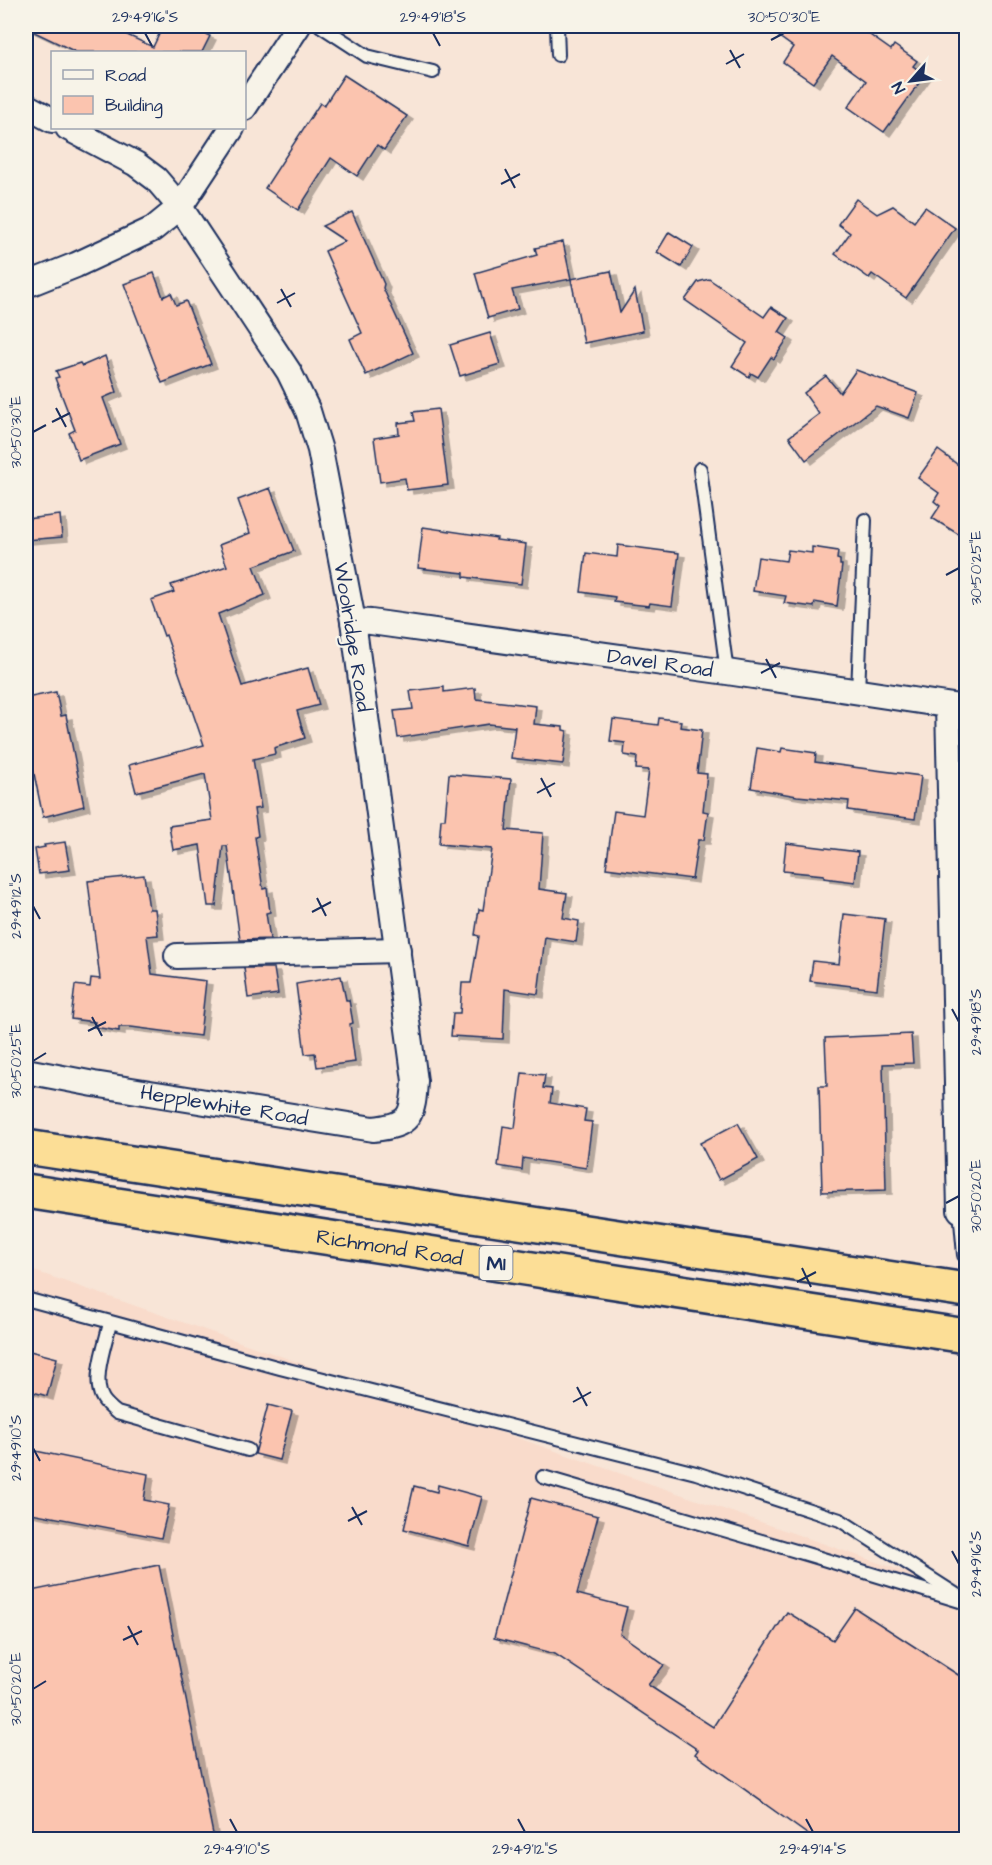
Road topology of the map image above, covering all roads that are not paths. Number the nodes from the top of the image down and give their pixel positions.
1 (298, 26) edge
2 (321, 26) edge
3 (557, 26) edge
4 (558, 55) dead end
5 (433, 72) dead end
6 (246, 105) edge
7 (26, 106) edge
8 (51, 119) edge
9 (70, 129) edge
10 (231, 129) edge
11 (180, 207) junction
12 (26, 285) edge
13 (700, 469) dead end
14 (865, 520) dead end
15 (353, 621) junction
16 (727, 672) junction
17 (858, 692) junction
18 (957, 707) edge
19 (398, 950) junction
20 (177, 956) dead end
21 (26, 1071) edge
22 (414, 1104) joint
23 (26, 1147) edge
24 (26, 1191) edge
25 (960, 1210) joint
26 (966, 1255) edge
27 (966, 1290) edge
28 (26, 1299) edge
29 (110, 1323) junction
30 (966, 1336) edge
31 (249, 1450) dead end
32 (543, 1477) dead end
33 (966, 1602) edge

1 - 6 street
2 - 5 lane
3 - 4 lane
7 - 8 street
9 - 11 street, Woolridge Road
10 - 11 street
11 - 12 street
11 - 15 street, Woolridge Road
13 - 16 lane
14 - 17 lane
15 - 16 street, Davel Road
15 - 19 street, Woolridge Road
16 - 17 street, Davel Road
17 - 18 street, Davel Road
18 - 25 street
19 - 20 street
19 - 22 street, Woolridge Road
21 - 22 street, Hepplewhite Road
23 - 27 highway, Richmond Road / M1
24 - 30 highway, Richmond Road / M1
25 - 26 lane
28 - 29 lane
29 - 31 lane
29 - 33 lane
32 - 33 lane

